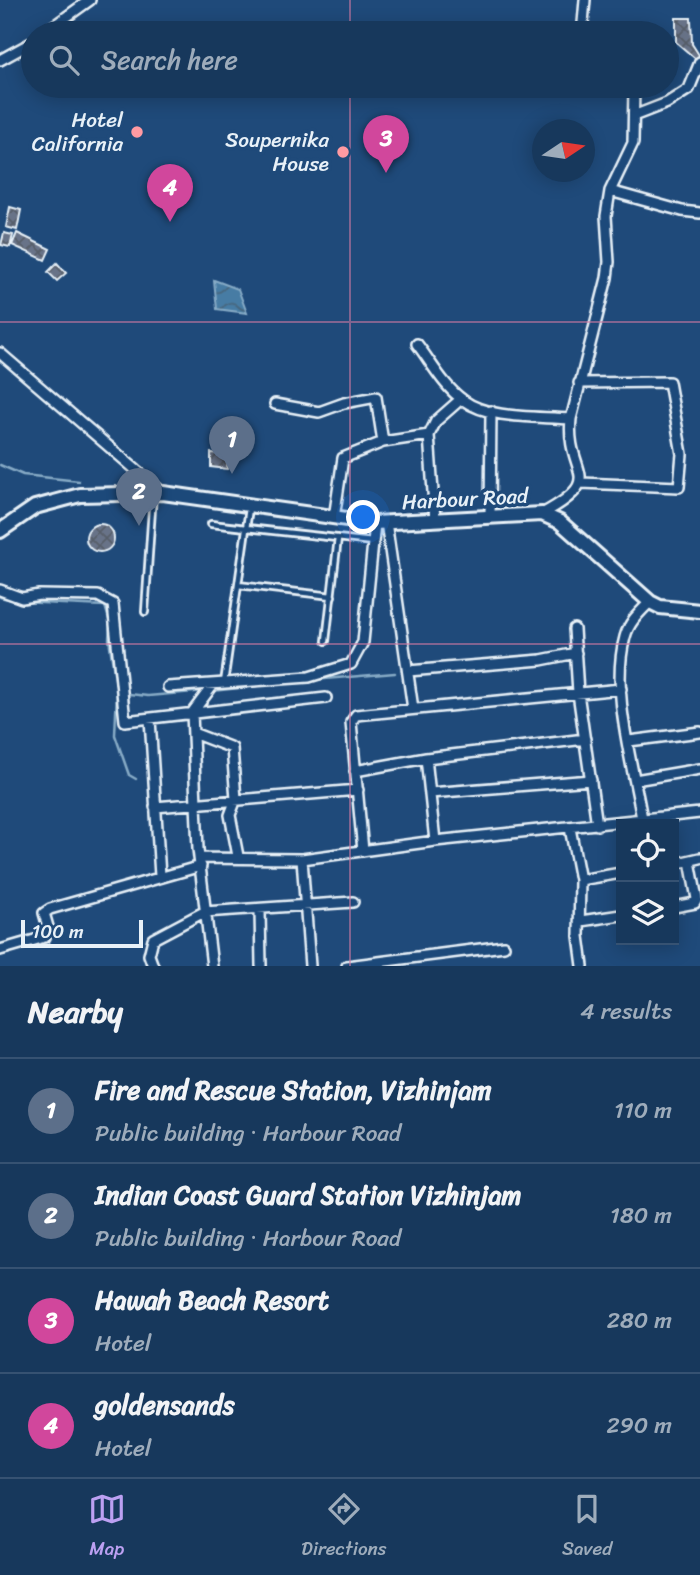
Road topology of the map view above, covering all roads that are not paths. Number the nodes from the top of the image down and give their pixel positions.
1 (90, 0) edge
2 (585, 0) edge
3 (61, 21) edge
4 (583, 21) edge
5 (21, 49) edge
6 (0, 60) edge
7 (700, 62) edge
8 (679, 95) edge
9 (634, 98) edge
10 (675, 98) edge
11 (635, 115) junction
12 (610, 191) junction
13 (700, 213) edge
14 (417, 344) dead end
15 (0, 354) edge
16 (579, 383) junction
17 (461, 399) junction
18 (275, 404) dead end
19 (491, 411) junction
20 (571, 419) junction
21 (429, 435) junction
22 (383, 442) junction
23 (581, 483) junction
24 (158, 493) junction
25 (249, 505) junction
26 (542, 514) junction
27 (334, 517) junction
28 (490, 517) junction
29 (435, 520) junction
30 (381, 523) junction
31 (211, 524) dead end
32 (246, 527) junction
33 (0, 531) edge
34 (338, 538) junction
35 (374, 542) junction
36 (237, 585) junction
37 (0, 590) edge
38 (332, 596) junction
39 (650, 602) junction
40 (700, 611) edge
41 (145, 612) dead end
42 (574, 629) dead end
43 (326, 642) dead end
44 (576, 653) junction
45 (408, 671) junction
46 (224, 684) junction
47 (214, 685) junction
48 (168, 687) dead end
49 (621, 689) junction
50 (578, 693) junction
51 (326, 698) dead end
52 (413, 709) junction
53 (192, 713) junction
54 (150, 719) junction
55 (700, 732) edge
56 (193, 733) junction
57 (585, 739) junction
58 (629, 741) junction
59 (426, 758) junction
60 (700, 769) edge
61 (355, 771) junction
62 (591, 780) junction
63 (635, 780) junction
64 (358, 790) junction
65 (430, 793) junction
66 (236, 799) junction
67 (196, 803) junction
68 (155, 807) junction
69 (700, 813) edge
70 (642, 819) joint
71 (616, 822) edge
72 (597, 825) junction
73 (570, 828) junction
74 (435, 841) junction
75 (363, 851) junction
76 (238, 856) junction
77 (302, 859) junction
78 (695, 860) edge
79 (200, 862) junction
80 (616, 874) edge
81 (160, 876) junction
82 (580, 880) junction
83 (353, 902) dead end
84 (305, 905) junction
85 (679, 906) edge
86 (260, 910) junction
87 (204, 912) junction
88 (616, 916) edge
89 (581, 921) junction
90 (504, 946) dead end
91 (0, 950) edge
92 (412, 961) edge
93 (153, 966) edge
94 (212, 966) edge
95 (261, 966) edge
96 (310, 966) edge
97 (348, 966) edge
98 (583, 966) edge

1 - 3 street
2 - 4 street
5 - 6 street
7 - 8 street
9 - 11 street
10 - 11 street
11 - 12 street
12 - 13 street
12 - 16 street
14 - 17 street
15 - 24 street
16 - 20 street
16 - 23 street
17 - 19 street
17 - 21 street
18 - 22 street
19 - 20 street
19 - 28 street
20 - 23 street
21 - 22 street
21 - 29 street
22 - 27 street
23 - 26 street
24 - 25 street, Harbour Road
24 - 33 street, Harbour Road
24 - 41 lane
25 - 27 street, Harbour Road
25 - 32 lane
26 - 28 street, Harbour Road
26 - 39 street, Harbour Road
27 - 30 street, Harbour Road
28 - 29 street, Harbour Road
29 - 30 street, Harbour Road
30 - 35 street
30 - 45 street
31 - 32 lane
32 - 34 lane
32 - 36 lane
34 - 35 lane
34 - 38 lane
35 - 46 street
36 - 38 lane
36 - 46 lane
37 - 54 street
38 - 43 lane
39 - 40 street, Harbour Road
39 - 49 street
42 - 44 street
44 - 45 street
44 - 50 street
45 - 52 street
46 - 47 street
47 - 48 street
47 - 53 street
49 - 50 street
49 - 58 street
50 - 52 street
50 - 57 street
51 - 53 street
52 - 61 street
53 - 54 street
53 - 56 street
54 - 68 street
55 - 58 street
56 - 66 street
56 - 67 street
57 - 59 street
57 - 62 street
58 - 63 street
59 - 61 street
59 - 65 street
60 - 63 street
61 - 64 street
62 - 65 street
62 - 72 street
63 - 70 street
64 - 66 street
64 - 75 street
65 - 74 street
66 - 67 street
66 - 76 street
67 - 68 street
67 - 79 street
68 - 81 street
69 - 70 street
71 - 72 street
72 - 73 street
73 - 74 street
73 - 82 street
74 - 75 street
75 - 77 street
76 - 77 street
76 - 79 street
77 - 84 street
78 - 85 street
79 - 81 street
79 - 87 street
80 - 82 street
81 - 91 street
82 - 89 street
83 - 84 street
84 - 86 street
84 - 96 street
86 - 87 street
86 - 95 street
87 - 93 street
87 - 94 street
88 - 89 street
89 - 98 street
90 - 92 street
92 - 97 street

